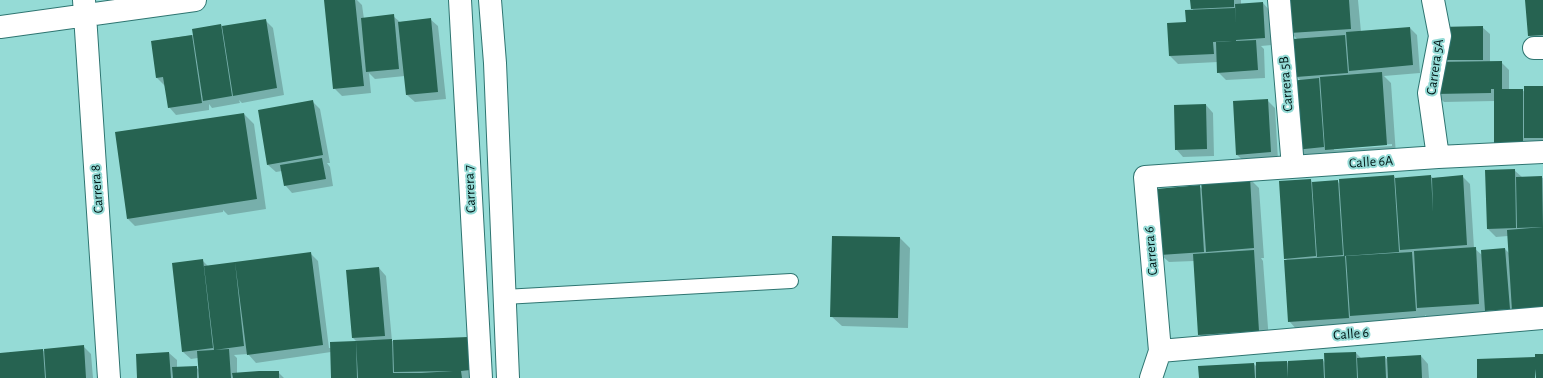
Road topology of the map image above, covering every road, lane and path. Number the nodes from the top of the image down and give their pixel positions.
1 (194, 0) edge
2 (460, 0) edge
3 (490, 0) edge
4 (1279, 0) edge
5 (1434, 0) edge
6 (84, 8) edge
7 (0, 27) edge
8 (1543, 152) edge
9 (1438, 157) junction
10 (1293, 167) junction
11 (1200, 174) joint
12 (791, 281) dead end
13 (504, 297) junction
14 (1543, 318) edge
15 (1160, 351) junction
16 (109, 378) edge
17 (481, 378) edge
18 (508, 378) edge
19 (1151, 378) edge

1 - 6 street
2 - 17 street, Carrera 7
3 - 13 street
4 - 10 street, Carrera 5B
5 - 9 street, Carrera 5A
6 - 7 street
6 - 16 street, Carrera 8
8 - 9 street, Calle 6A
9 - 10 street, Calle 6A
10 - 11 street, Calle 6A
11 - 15 street, Carrera 6
12 - 13 lane
13 - 18 street
14 - 15 street, Calle 6
15 - 19 street, Carrera 6

